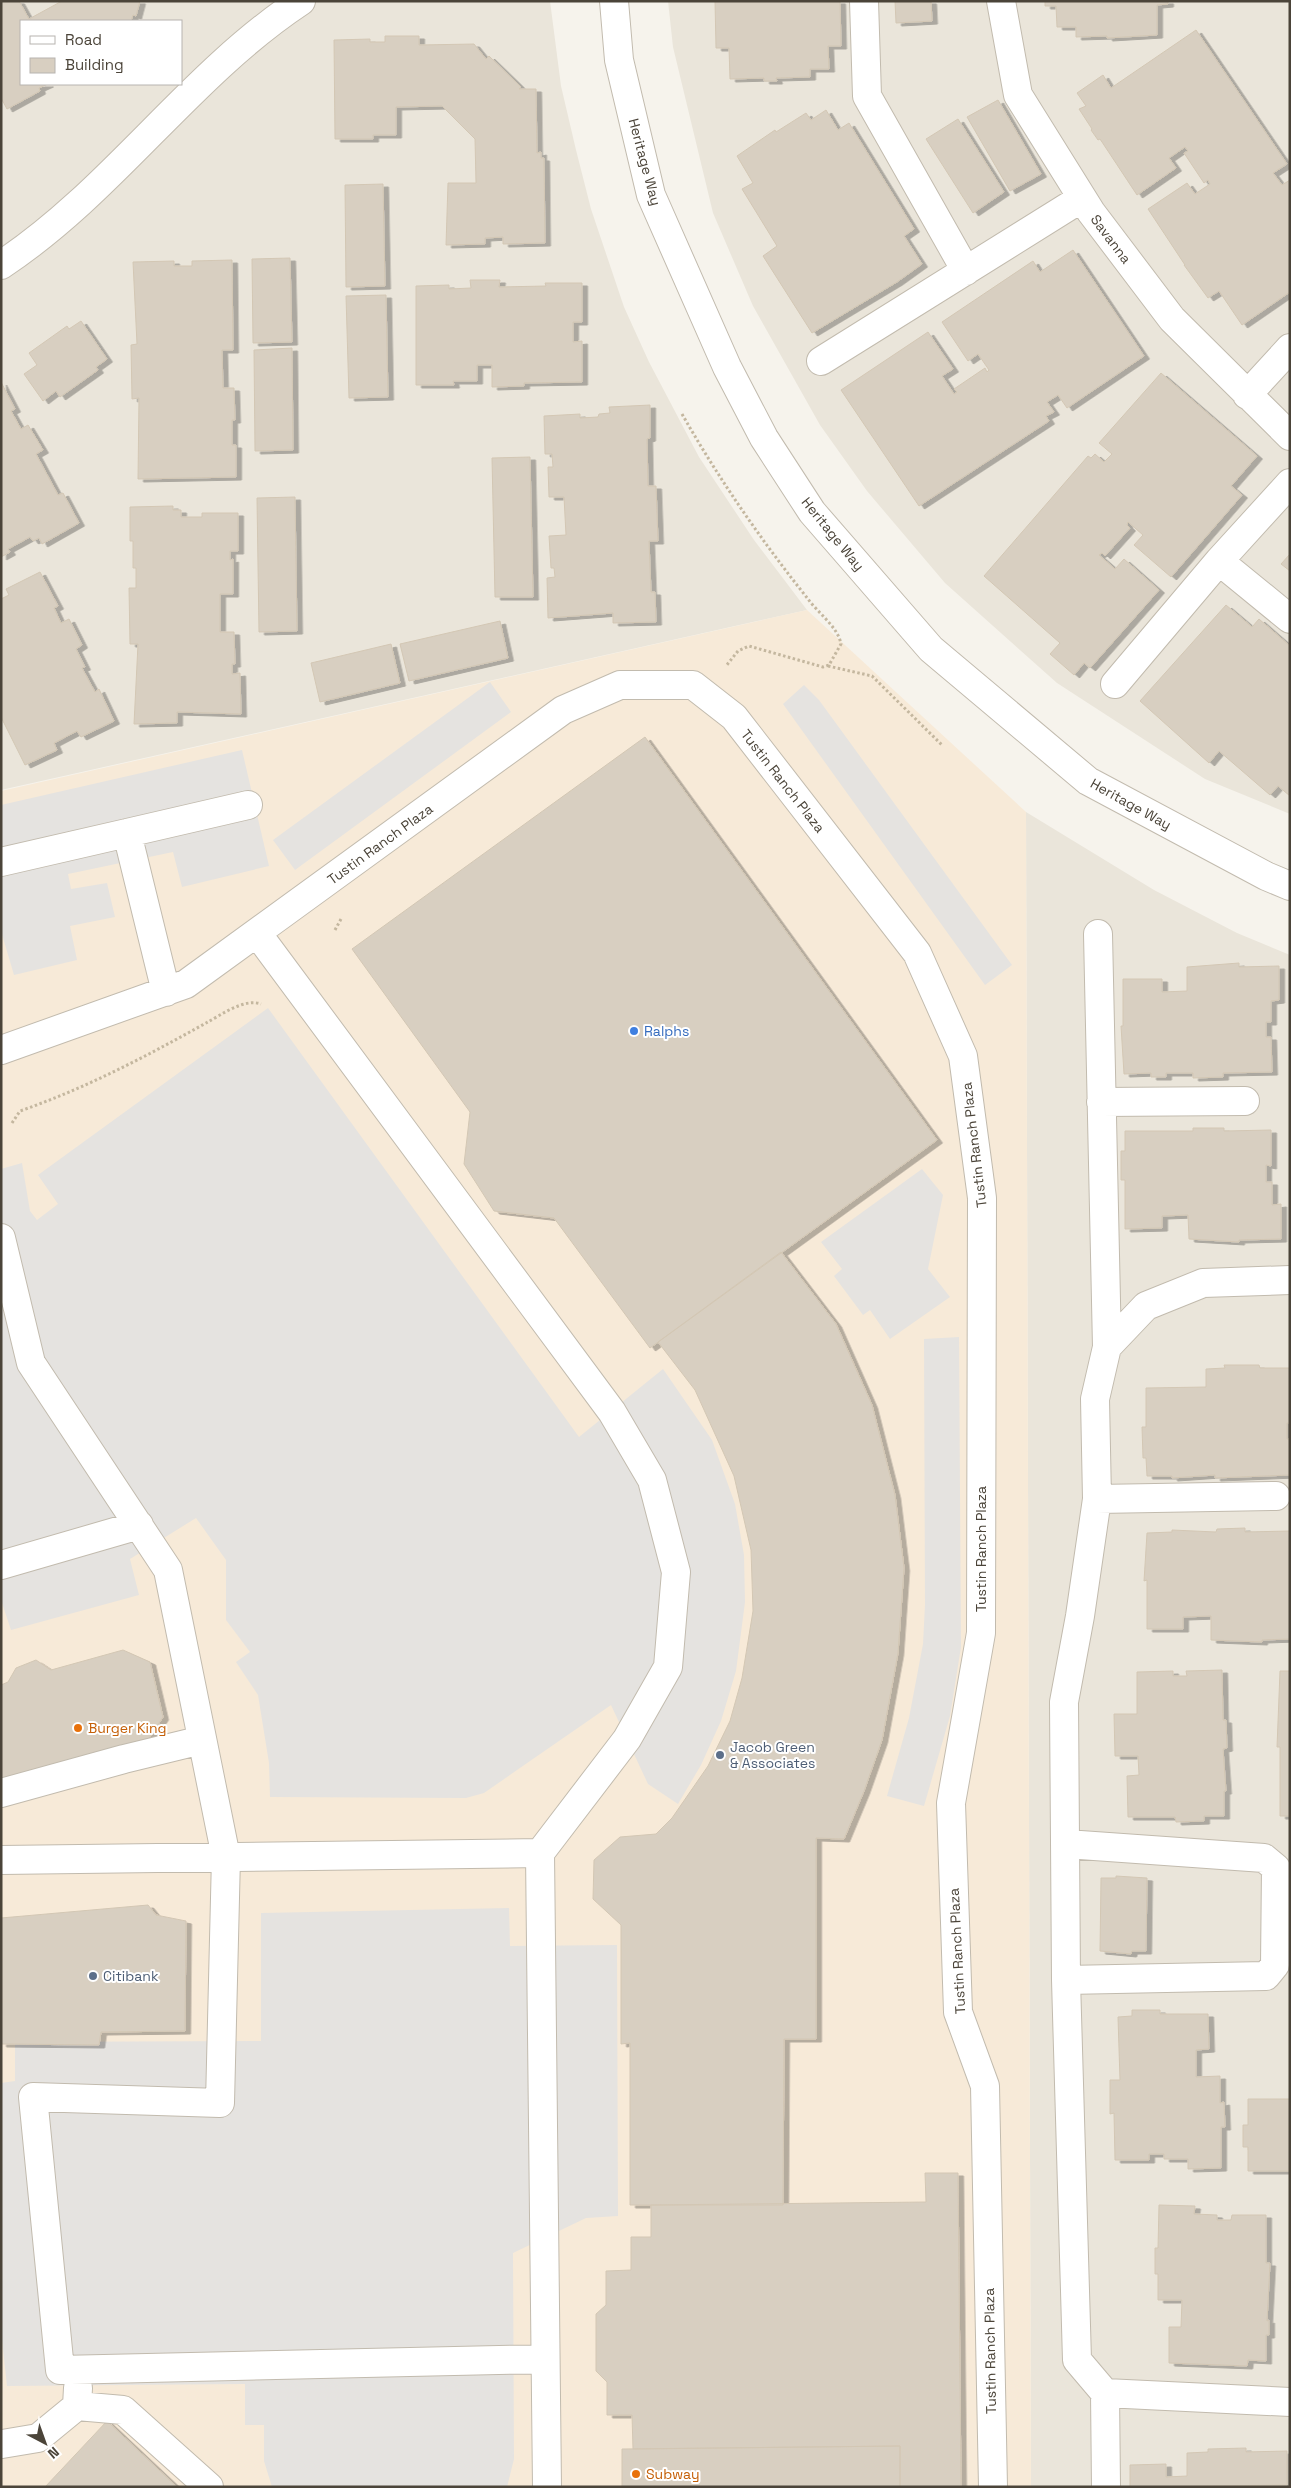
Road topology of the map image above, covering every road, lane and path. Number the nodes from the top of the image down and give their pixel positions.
1 (301, 1) edge
2 (614, 1) edge
3 (864, 1) edge
4 (1002, 1) edge
5 (1082, 198) junction
6 (1, 265) edge
7 (966, 271) junction
8 (1290, 348) edge
9 (821, 361) dead end
10 (1247, 395) junction
11 (682, 414) dead end
12 (1290, 436) edge
13 (1290, 483) edge
14 (1219, 561) junction
15 (1290, 620) edge
16 (827, 666) junction
17 (724, 668) dead end
18 (1115, 684) dead end
19 (943, 746) dead end
20 (248, 806) dead end
21 (127, 833) junction
22 (1, 862) edge
23 (1290, 886) edge
24 (256, 933) junction
25 (1098, 934) dead end
26 (166, 992) junction
27 (262, 1004) dead end
28 (1, 1050) edge
29 (1245, 1101) dead end
30 (1101, 1102) junction
31 (12, 1123) dead end
32 (1, 1238) edge
33 (1290, 1280) edge
34 (1107, 1347) junction
35 (1276, 1496) dead end
36 (1097, 1499) junction
37 (139, 1525) junction
38 (1, 1564) edge
39 (202, 1740) junction
40 (1, 1793) edge
41 (1066, 1844) junction
42 (540, 1853) junction
43 (226, 1857) junction
44 (1, 1860) edge
45 (1066, 1980) junction
46 (545, 2359) junction
47 (78, 2369) junction
48 (1105, 2393) junction
49 (1290, 2402) edge
50 (77, 2406) junction
51 (2, 2450) edge
52 (209, 2487) edge
53 (547, 2487) edge
54 (993, 2487) edge
55 (1106, 2487) edge

1 - 6 street
2 - 23 street, Heritage Way
3 - 7 street
4 - 5 street, Savanna
5 - 7 street
5 - 10 street, Savanna
7 - 9 street
8 - 10 street
10 - 12 street, Savanna
11 - 16 path
13 - 14 street
14 - 15 street
14 - 18 street
16 - 17 path
16 - 19 path
20 - 21 street
21 - 22 street
21 - 26 street
24 - 26 street, Tustin Ranch Plaza
24 - 42 street
24 - 54 street, Tustin Ranch Plaza
25 - 30 street
26 - 28 street, Tustin Ranch Plaza
27 - 31 path
29 - 30 street
30 - 34 street
32 - 37 street
33 - 34 street
34 - 36 street
35 - 36 street
36 - 41 street
37 - 38 street
37 - 39 street
39 - 40 street
39 - 43 street
41 - 45 street
41 - 45 street
42 - 43 street
42 - 46 street
43 - 44 street
43 - 47 street
45 - 48 street
46 - 47 street
46 - 53 street
47 - 50 street
48 - 49 street
48 - 55 street
50 - 51 street
50 - 52 street

